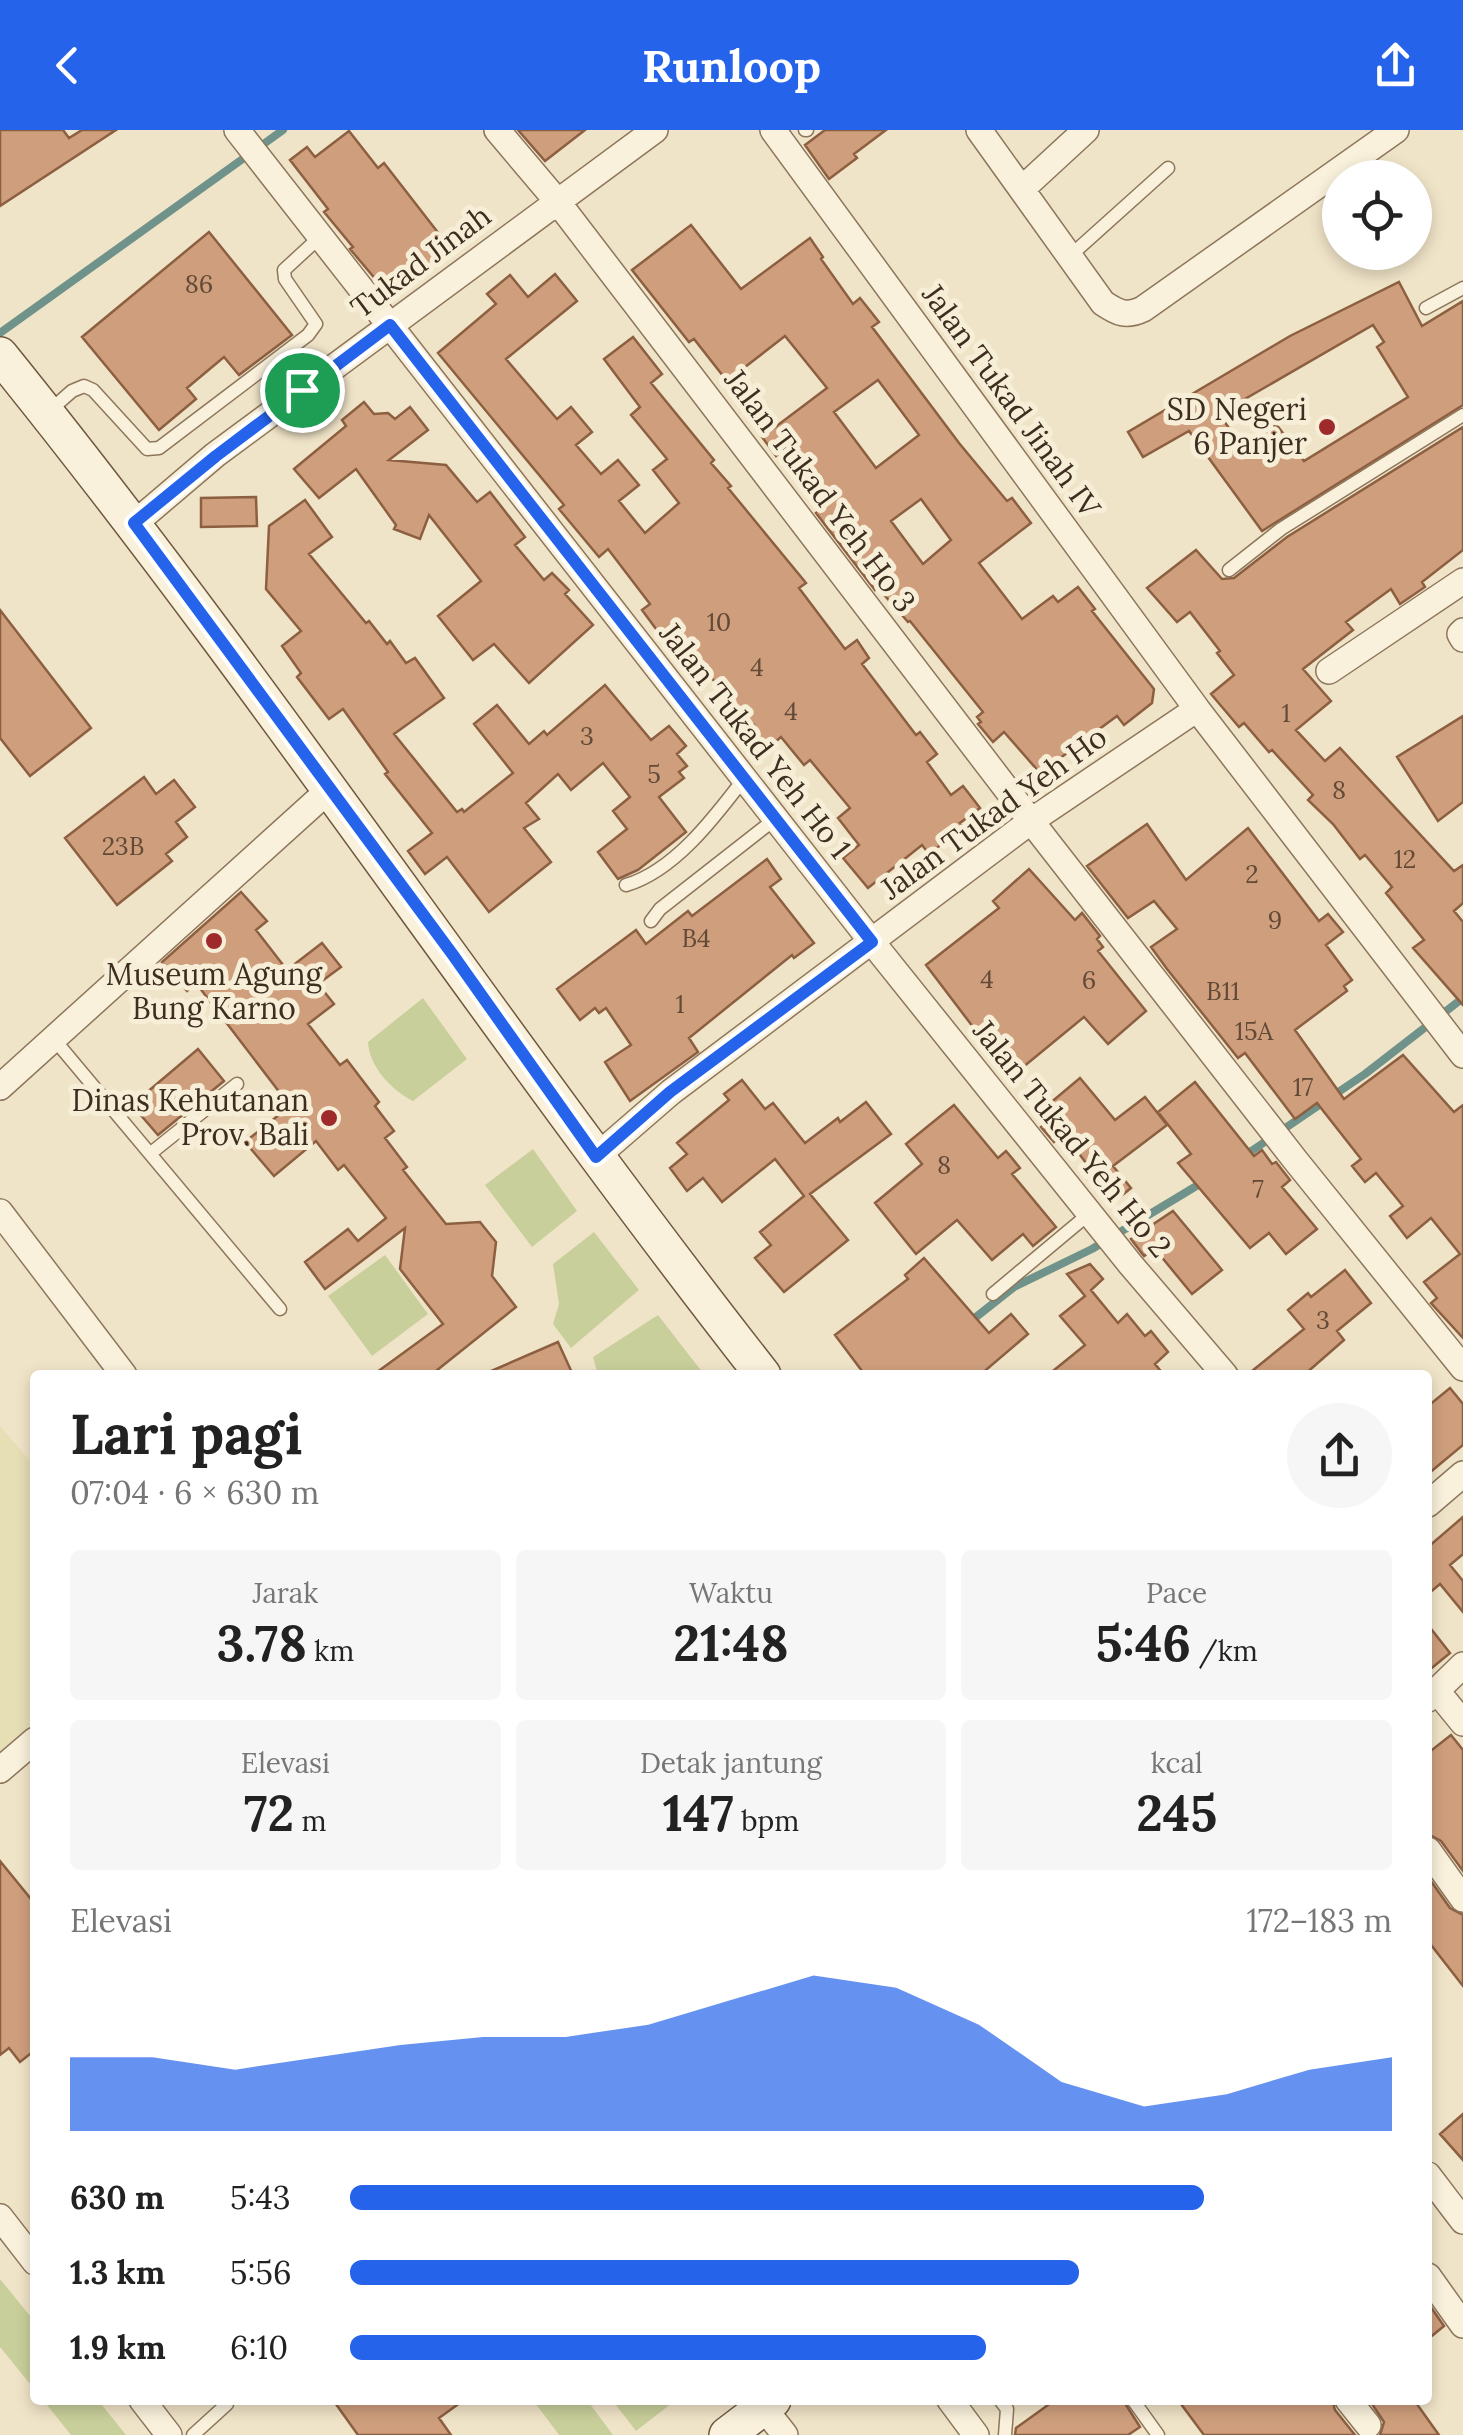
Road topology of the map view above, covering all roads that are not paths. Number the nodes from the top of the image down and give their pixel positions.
1 (237, 130) edge
2 (497, 130) edge
3 (655, 130) edge
4 (773, 130) edge
5 (978, 130) edge
6 (1086, 130) edge
7 (1396, 130) edge
8 (1168, 168) dead end
9 (1022, 189) junction
10 (556, 202) junction
11 (321, 236) junction
12 (1070, 256) junction
13 (1463, 288) edge
14 (1426, 308) dead end
15 (390, 325) junction
16 (8, 364) edge
17 (47, 414) junction
18 (1463, 415) edge
19 (134, 523) junction
20 (1230, 570) dead end
21 (1463, 581) edge
22 (1463, 631) edge
23 (1463, 639) edge
24 (1329, 671) dead end
25 (1197, 710) junction
26 (743, 780) junction
27 (330, 790) junction
28 (774, 819) junction
29 (1031, 821) junction
30 (626, 885) dead end
31 (651, 921) dead end
32 (872, 942) junction
33 (53, 1038) junction
34 (1458, 1048) edge
35 (236, 1084) dead end
36 (0, 1087) edge
37 (151, 1153) junction
38 (596, 1157) junction
39 (0, 1212) edge
40 (1094, 1218) junction
41 (992, 1294) dead end
42 (280, 1309) dead end
43 (1463, 1368) edge
44 (120, 1370) edge
45 (759, 1370) edge
46 (1221, 1370) edge
47 (1463, 1474) edge
48 (1432, 1501) edge
49 (1463, 1665) edge
50 (1432, 1695) edge
51 (1463, 1723) edge
52 (30, 1744) edge
53 (0, 1770) edge
54 (1432, 1856) edge
55 (1463, 1899) edge
56 (1432, 2180) edge
57 (0, 2217) edge
58 (1463, 2221) edge
59 (30, 2256) edge
60 (1432, 2282) edge
61 (1463, 2325) edge
62 (146, 2405) edge
63 (226, 2405) edge
64 (765, 2405) edge
65 (769, 2405) edge
66 (954, 2405) edge
67 (1004, 2405) edge
68 (1137, 2405) edge
69 (1352, 2405) edge
70 (1368, 2426) dead end
71 (170, 2435) edge
72 (193, 2435) edge
73 (727, 2435) edge
74 (785, 2435) edge
75 (976, 2435) edge
76 (1005, 2435) edge
77 (1158, 2435) edge

1 - 11 street, Jalan Tukad Yeh Ho 1
2 - 10 street, Jalan Tukad Yeh Ho 3
3 - 10 street, Tukad Jinah
4 - 25 street, Jalan Tukad Jinah IV
5 - 9 street
6 - 9 street
7 - 12 street
8 - 12 lane
9 - 12 street
10 - 15 street, Tukad Jinah
10 - 29 street, Jalan Tukad Yeh Ho 3
11 - 15 street, Jalan Tukad Yeh Ho 1
11 - 17 lane
13 - 14 lane
15 - 19 street, Tukad Jinah
15 - 26 street, Jalan Tukad Yeh Ho 1
16 - 17 main road
17 - 19 main road
18 - 20 lane
19 - 27 main road
21 - 24 street
22 - 23 street
25 - 29 street, Jalan Tukad Yeh Ho
25 - 34 street, Jalan Tukad Jinah IV
26 - 28 street, Jalan Tukad Yeh Ho 1
26 - 30 lane
27 - 33 street
27 - 38 main road
28 - 31 lane
28 - 32 street, Jalan Tukad Yeh Ho 1
29 - 32 street, Jalan Tukad Yeh Ho
29 - 43 street, Jalan Tukad Yeh Ho 3
32 - 38 street, Jalan Tukad Yeh Ho
32 - 40 street, Jalan Tukad Yeh Ho 2
33 - 36 street
33 - 37 lane
35 - 37 lane
37 - 42 lane
38 - 45 main road
39 - 44 street
40 - 41 lane
40 - 46 street, Jalan Tukad Yeh Ho 2
47 - 48 street
49 - 50 street
50 - 51 street
52 - 53 street
54 - 55 street
56 - 58 street
57 - 59 street
60 - 61 street
62 - 71 street
63 - 72 lane
64 - 73 main road
65 - 74 street
66 - 75 street
67 - 76 lane
68 - 77 lane
69 - 70 street

